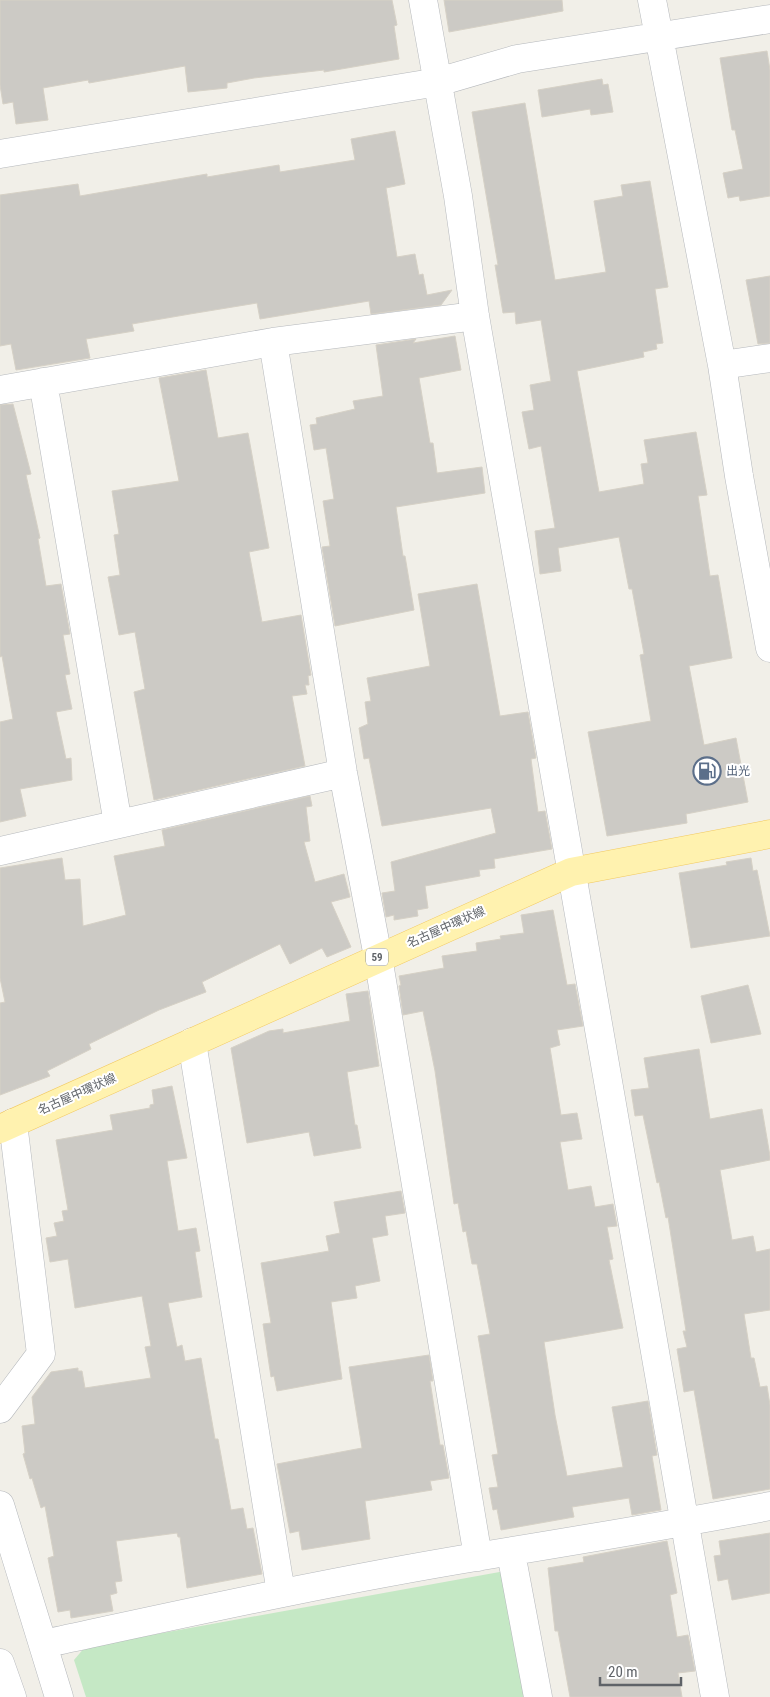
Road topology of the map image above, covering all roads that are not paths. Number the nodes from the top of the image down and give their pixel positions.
1 (423, 0) edge
2 (652, 0) edge
3 (770, 19) edge
4 (659, 38) junction
5 (438, 82) junction
6 (0, 154) edge
7 (474, 316) junction
8 (273, 342) junction
9 (770, 358) edge
10 (722, 365) junction
11 (43, 382) junction
12 (0, 390) edge
13 (770, 648) edge
14 (343, 773) junction
15 (118, 824) junction
16 (770, 834) edge
17 (0, 851) edge
18 (571, 872) junction
19 (378, 957) junction
20 (192, 1042) junction
21 (6, 1126) edge
22 (0, 1409) edge
23 (0, 1505) edge
24 (770, 1506) edge
25 (684, 1523) junction
26 (511, 1553) junction
27 (478, 1557) junction
28 (281, 1593) junction
29 (42, 1644) junction
30 (0, 1663) edge
31 (12, 1697) edge
32 (59, 1697) edge
33 (538, 1697) edge
34 (715, 1697) edge

1 - 5 street
2 - 4 street
3 - 4 street
4 - 5 street
4 - 10 street
5 - 6 street
5 - 7 street
7 - 8 street
7 - 18 street
8 - 11 street
8 - 14 street
9 - 10 street
10 - 13 street
11 - 12 street
11 - 15 street
14 - 15 street
14 - 19 street
15 - 17 street
16 - 18 main road, 名古屋中環状線 / 59
18 - 19 main road, 名古屋中環状線 / 59
18 - 25 street
19 - 20 main road, 名古屋中環状線 / 59
19 - 27 street
20 - 21 main road, 名古屋中環状線 / 59
20 - 28 street
21 - 22 street
23 - 29 street
24 - 25 street
25 - 26 street
25 - 34 street
26 - 27 street
26 - 33 street
27 - 28 street
28 - 29 street
29 - 32 street
30 - 31 street

